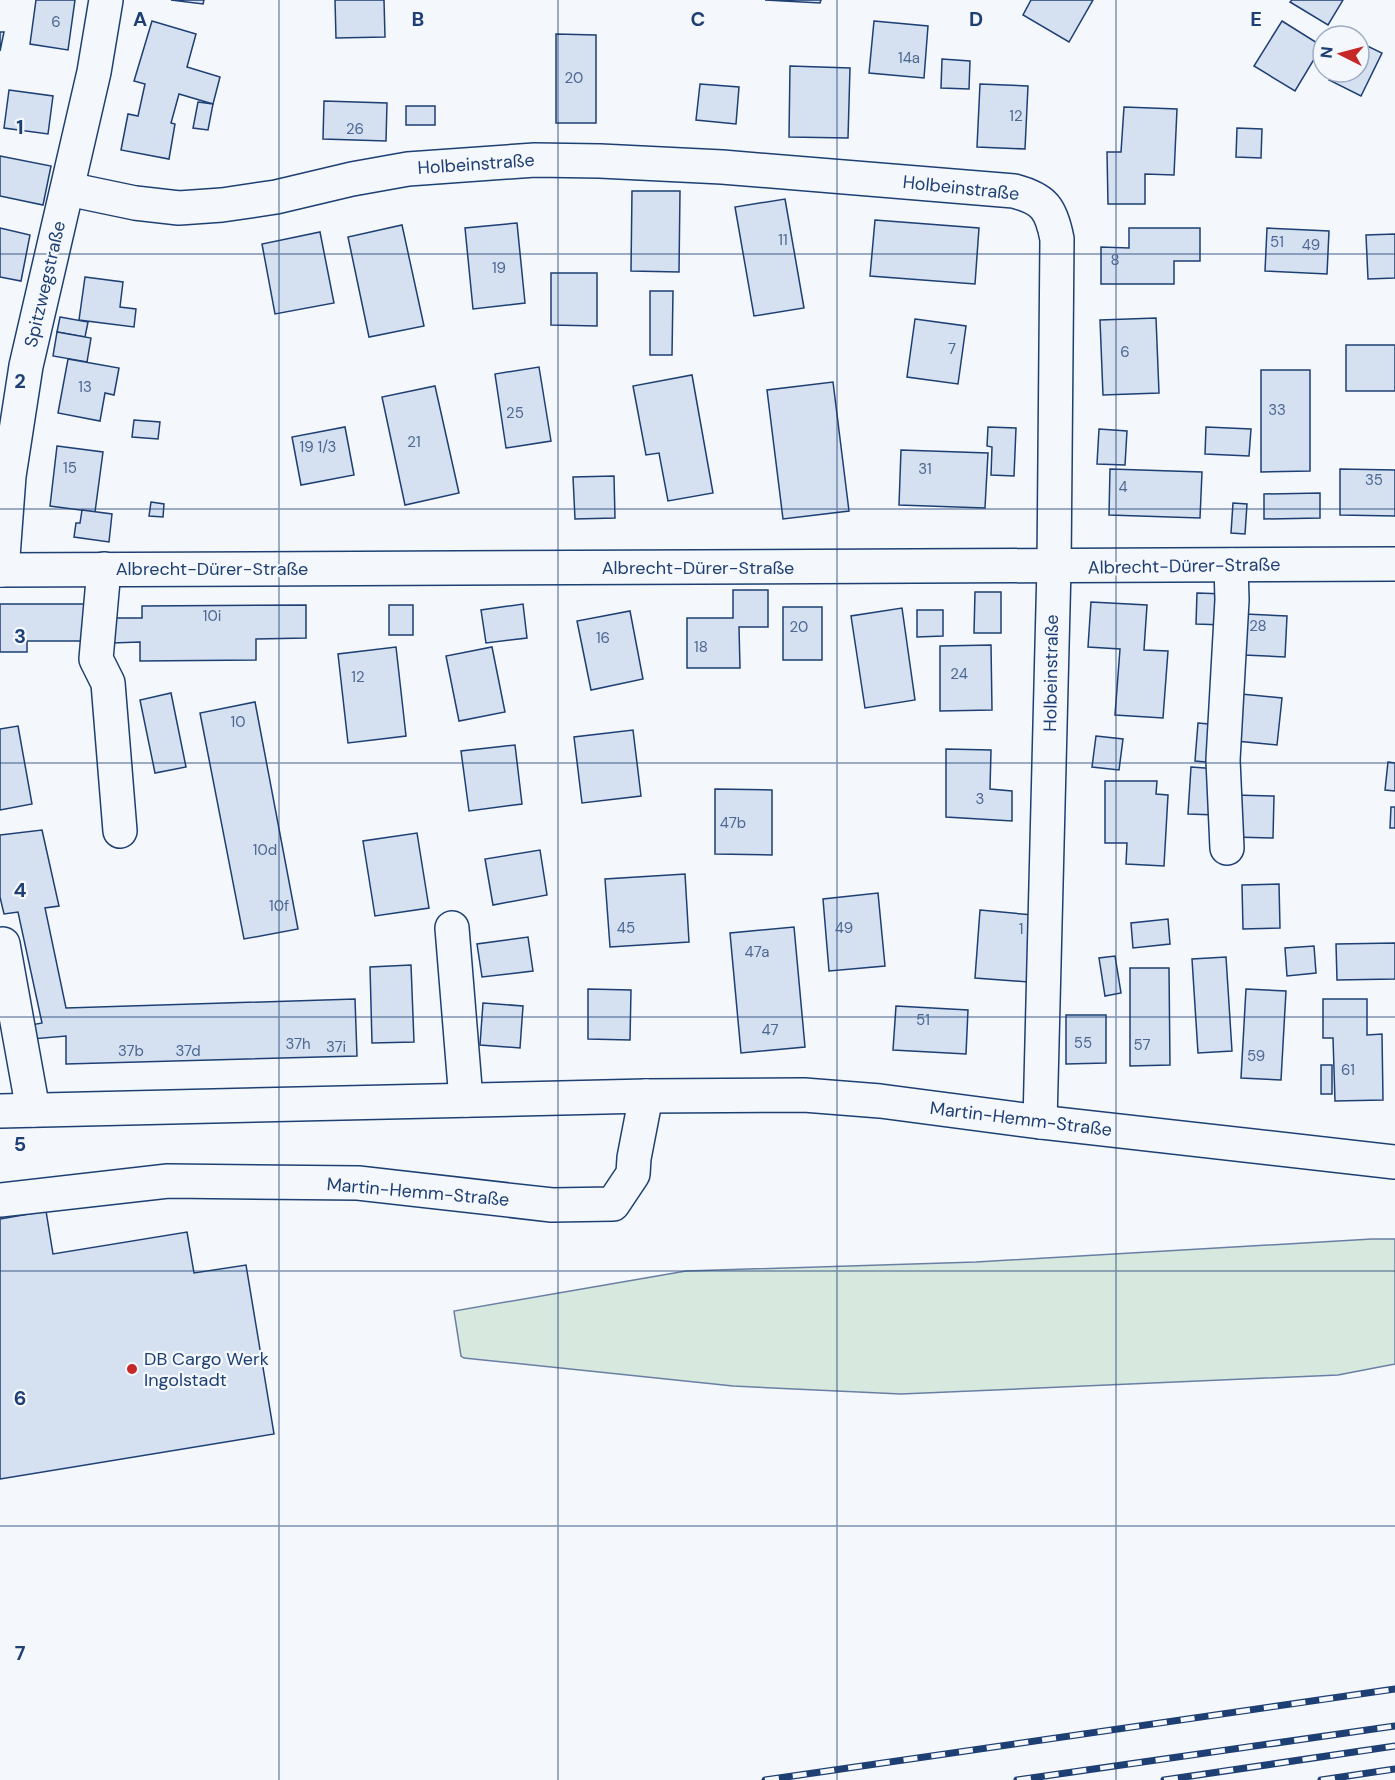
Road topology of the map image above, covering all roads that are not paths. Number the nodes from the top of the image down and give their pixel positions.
1 (106, 0) edge
2 (68, 189) junction
3 (1395, 564) edge
4 (1231, 565) junction
5 (1054, 567) junction
6 (104, 569) junction
7 (1, 570) edge
8 (120, 831) dead end
9 (1227, 848) dead end
10 (452, 928) dead end
11 (3, 944) dead end
12 (646, 1096) junction
13 (466, 1100) junction
14 (33, 1110) junction
15 (0, 1111) edge
16 (1040, 1122) junction
17 (1395, 1162) edge
18 (0, 1200) edge

1 - 2 street, Spitzwegstraße
2 - 5 street, Holbeinstraße
2 - 7 street, Spitzwegstraße
3 - 4 street, Albrecht-Dürer-Straße
4 - 5 street, Albrecht-Dürer-Straße
4 - 9 street
5 - 6 street, Albrecht-Dürer-Straße
5 - 16 street, Holbeinstraße
6 - 7 street, Albrecht-Dürer-Straße
6 - 8 street
10 - 13 street
11 - 14 street
12 - 13 street, Martin-Hemm-Straße
12 - 16 street, Martin-Hemm-Straße
12 - 18 street, Martin-Hemm-Straße
13 - 14 street, Martin-Hemm-Straße
14 - 15 street, Martin-Hemm-Straße
16 - 17 street, Martin-Hemm-Straße

